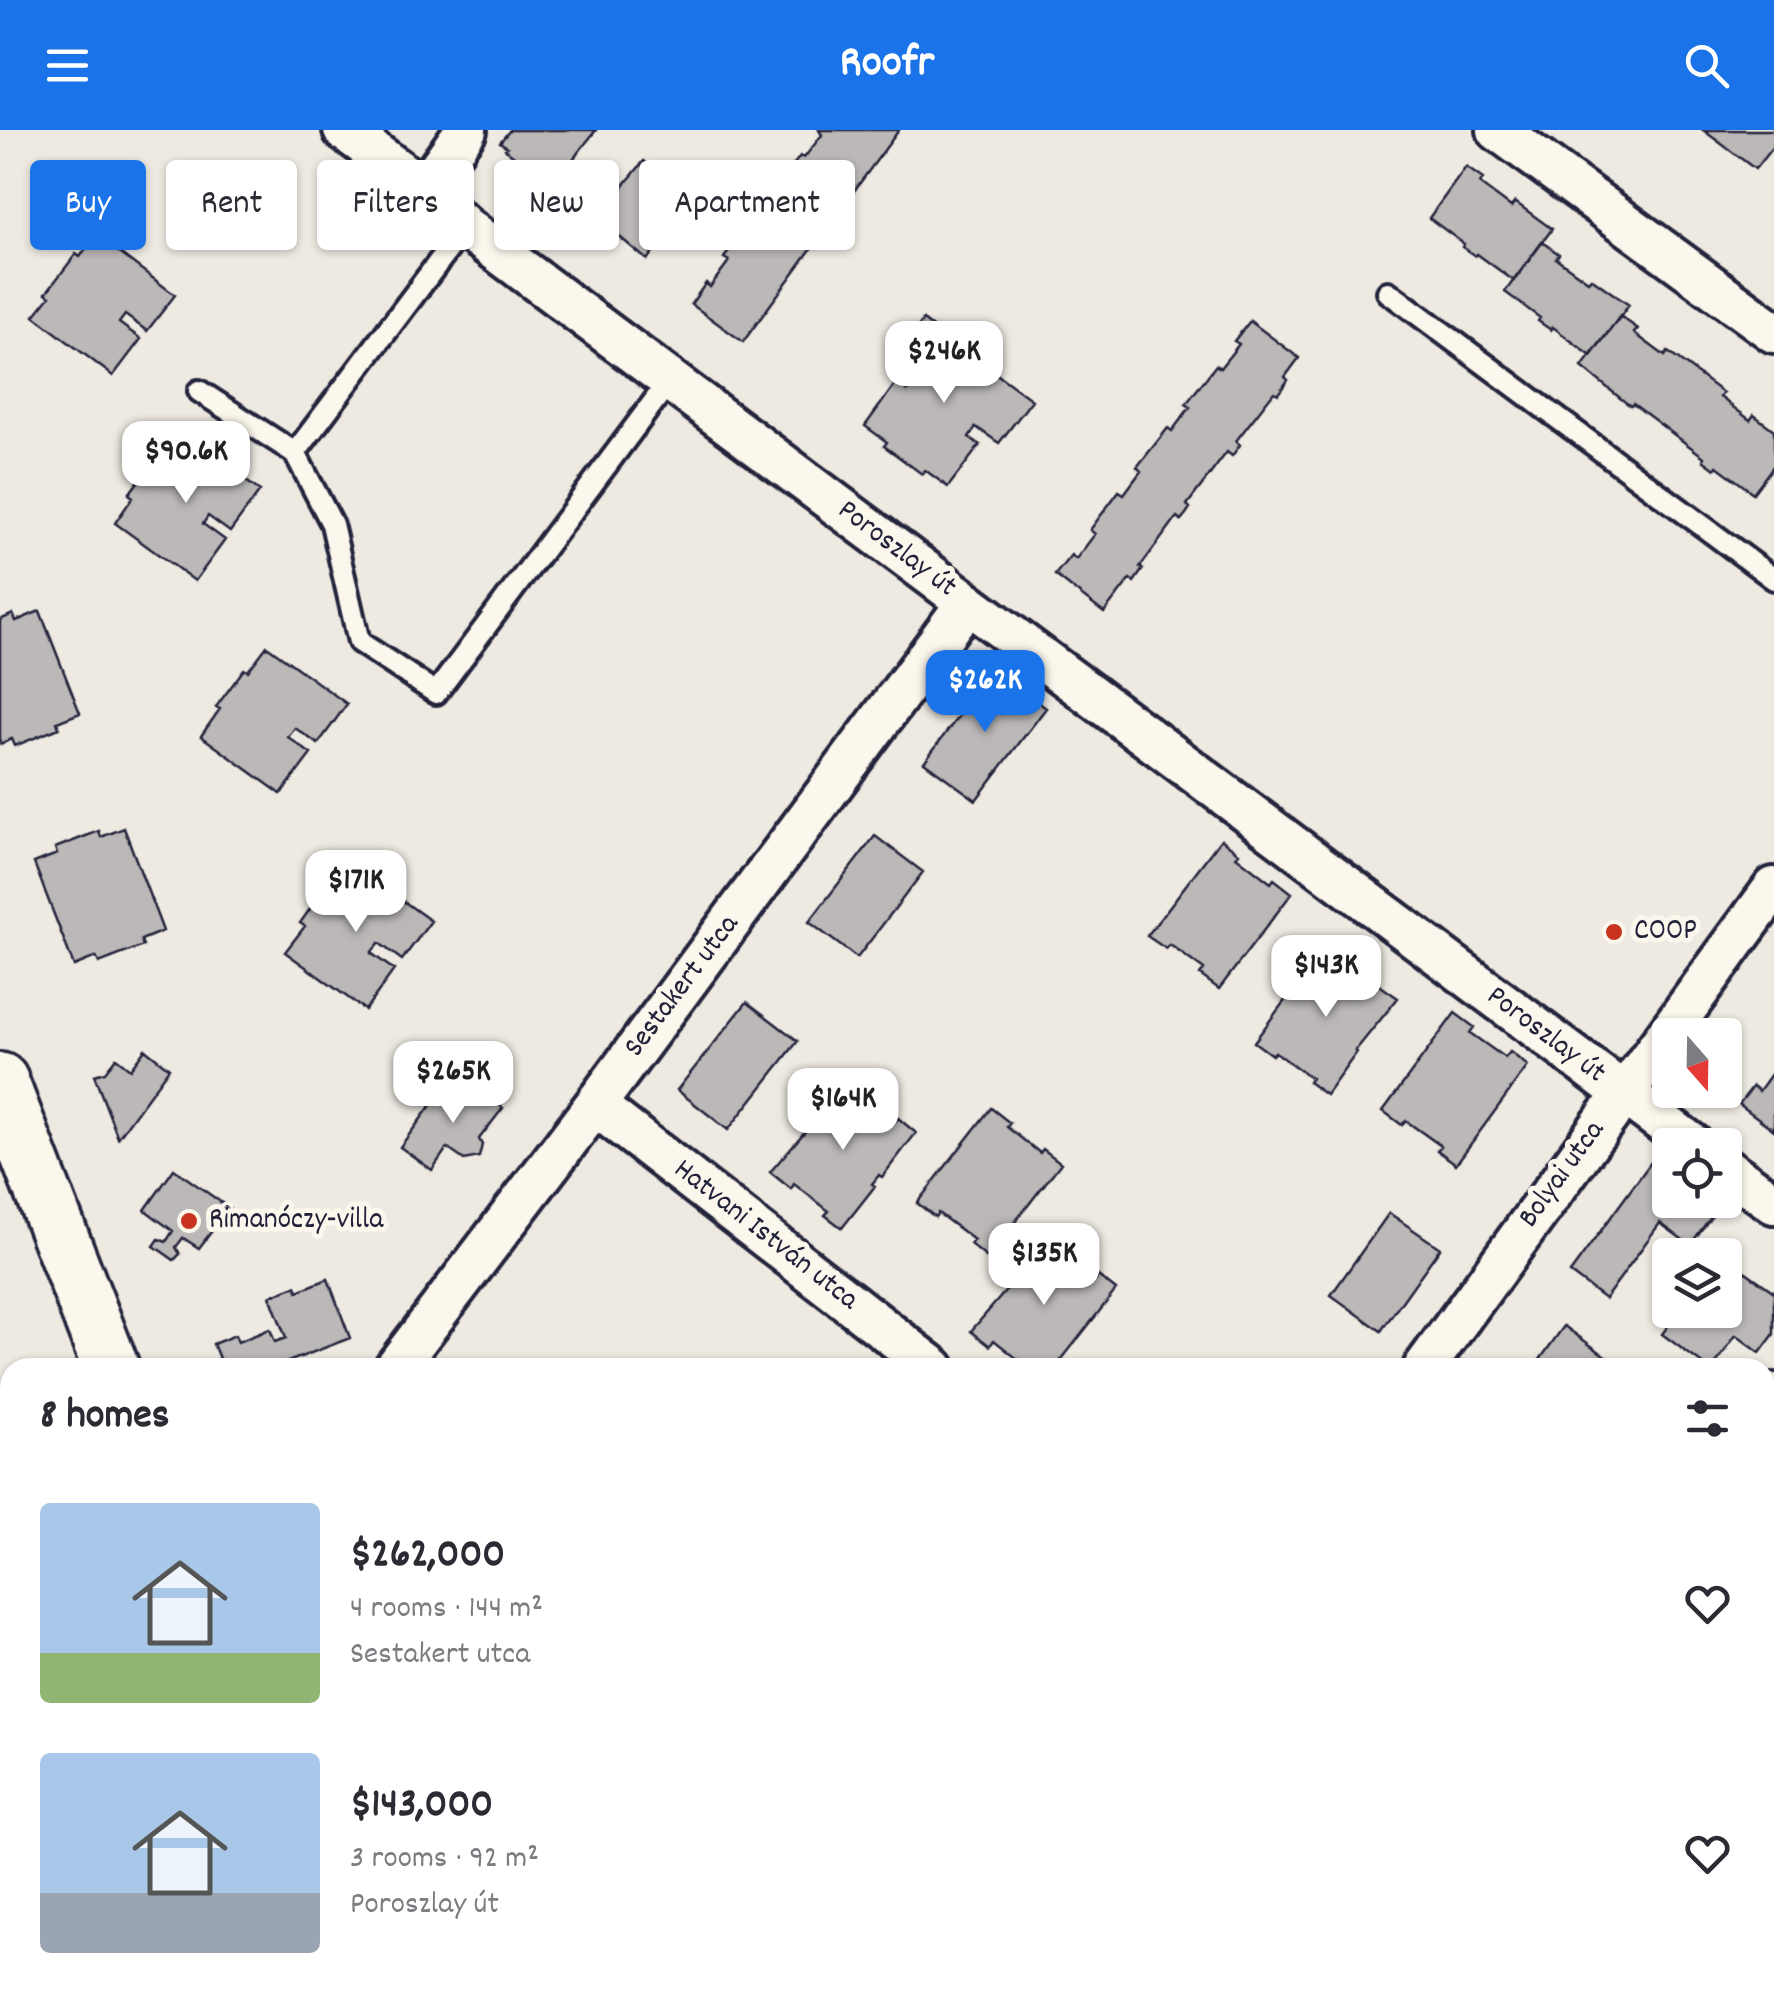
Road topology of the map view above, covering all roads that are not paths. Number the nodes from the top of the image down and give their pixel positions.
1 (344, 130) edge
2 (466, 130) edge
3 (1498, 130) edge
4 (385, 160) edge
5 (445, 160) edge
6 (474, 234) edge
7 (448, 250) edge
8 (1388, 292) dead end
9 (1774, 332) edge
10 (670, 380) junction
11 (199, 391) dead end
12 (295, 452) junction
13 (1774, 578) edge
14 (967, 603) junction
15 (1774, 888) edge
16 (0, 1081) edge
17 (1622, 1094) junction
18 (595, 1105) junction
19 (1669, 1128) edge
20 (1742, 1180) edge
21 (1774, 1204) edge
22 (108, 1358) edge
23 (403, 1358) edge
24 (921, 1358) edge
25 (1431, 1358) edge

1 - 4 street, Poroszlay út
2 - 5 street
3 - 9 street
6 - 10 street, Poroszlay út
7 - 12 lane
8 - 13 lane
10 - 12 lane
10 - 14 street, Poroszlay út
11 - 12 lane
14 - 17 street, Poroszlay út
14 - 18 street, Sestakert utca
15 - 17 street, Bolyai utca
16 - 22 street
17 - 19 street, Poroszlay út
17 - 25 street, Bolyai utca
18 - 23 street, Sestakert utca
18 - 24 street, Hatvani István utca
20 - 21 street

